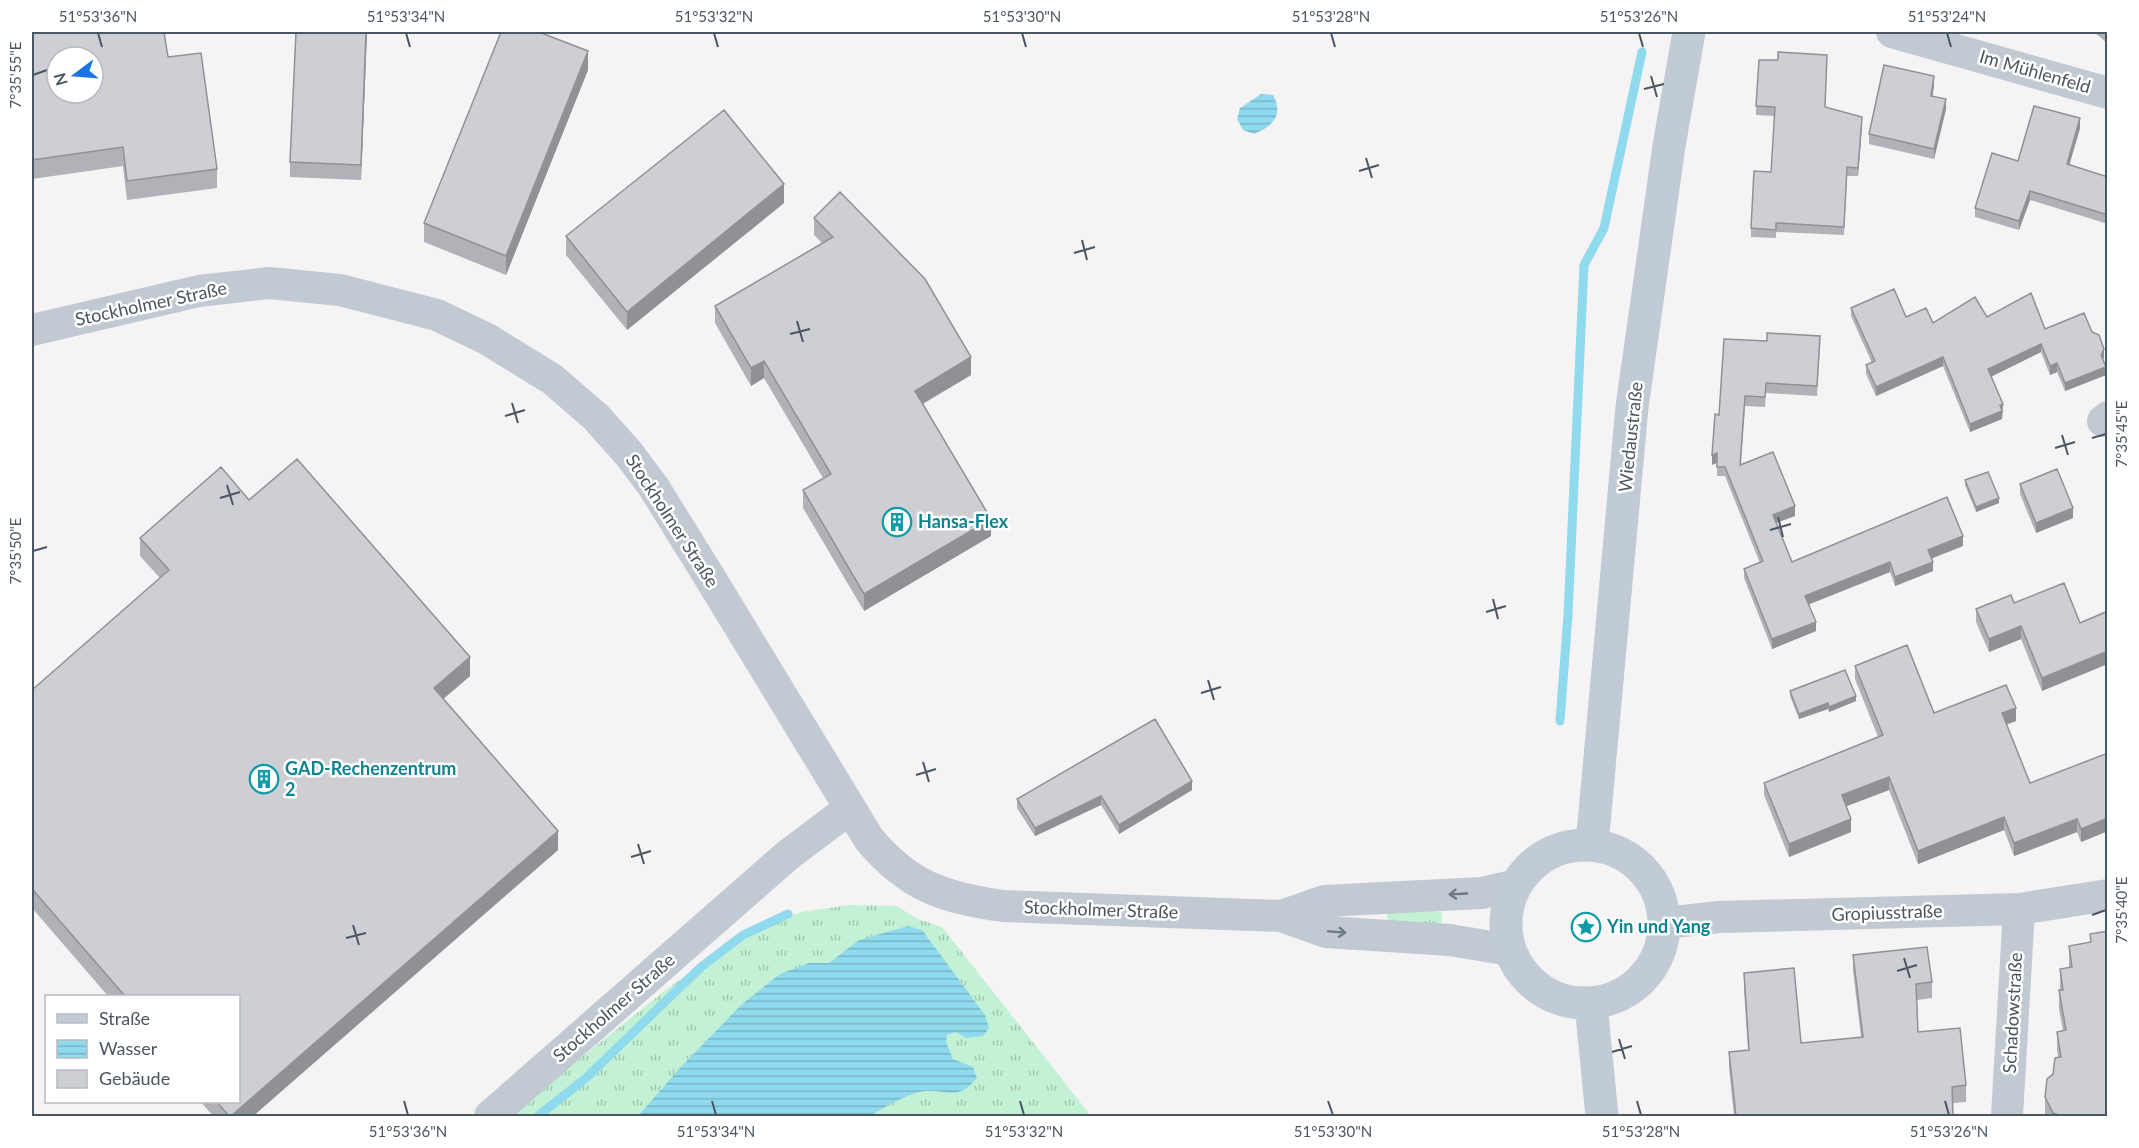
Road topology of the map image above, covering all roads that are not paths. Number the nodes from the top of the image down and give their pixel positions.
1 (1689, 32) edge
2 (1893, 32) edge
3 (2108, 93) edge
4 (32, 330) edge
5 (849, 809) junction
6 (1592, 845) junction
7 (1516, 885) junction
8 (2108, 895) edge
9 (2019, 909) junction
10 (1281, 916) junction
11 (1665, 923) junction
12 (1510, 950) junction
13 (1591, 1004) junction
14 (490, 1116) edge
15 (1602, 1116) edge
16 (2007, 1116) edge

1 - 6 main road, Wiedaustraße
2 - 3 street, Im Mühlenfeld
4 - 5 street, Stockholmer Straße
5 - 10 street, Stockholmer Straße
5 - 14 street, Stockholmer Straße
6 - 7 main road
6 - 11 main road
7 -> 10 street, Stockholmer Straße
7 - 12 main road
8 - 9 street, Gropiusstraße
9 - 11 street, Gropiusstraße
9 - 16 street, Schadowstraße
10 -> 12 street, Stockholmer Straße
11 - 13 main road
12 - 13 main road
13 - 15 main road

